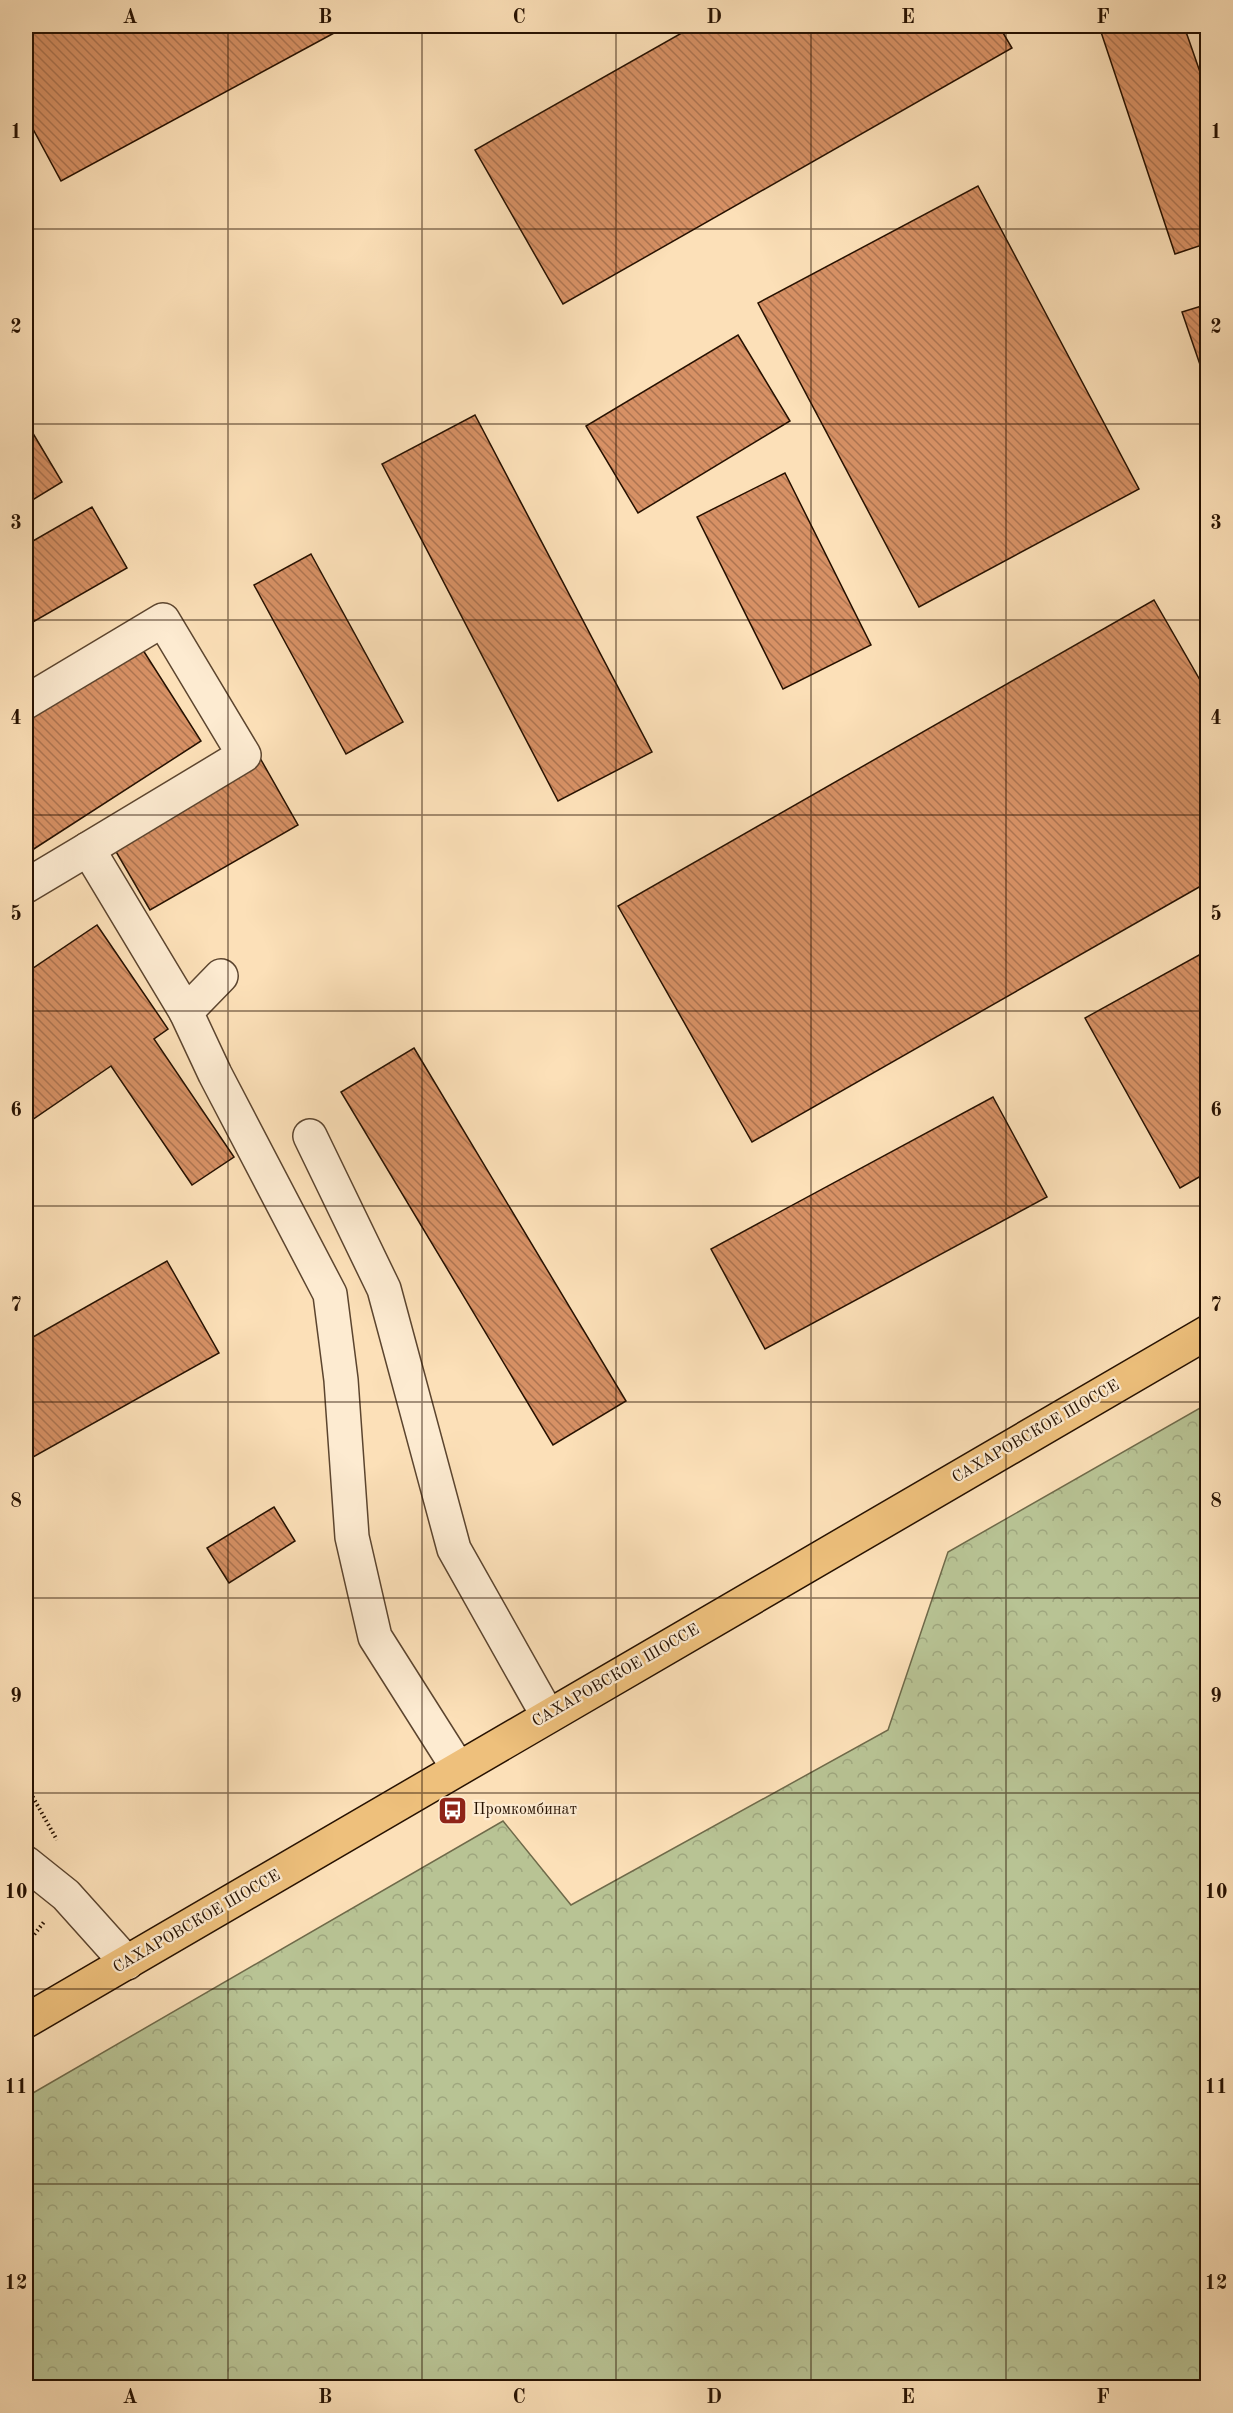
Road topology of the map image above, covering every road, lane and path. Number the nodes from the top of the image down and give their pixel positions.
1 (26, 702) edge
2 (88, 849) junction
3 (26, 886) edge
4 (221, 976) dead end
5 (186, 1012) junction
6 (310, 1137) dead end
7 (1208, 1332) edge
8 (548, 1716) junction
9 (458, 1768) junction
10 (26, 1863) edge
11 (127, 1963) junction
12 (26, 2021) edge

1 - 2 lane
2 - 3 lane
2 - 5 lane
4 - 5 lane
5 - 9 lane
6 - 8 lane
7 - 8 main road, САХАРОВСКОЕ ШОССЕ
8 - 9 main road, САХАРОВСКОЕ ШОССЕ
9 - 11 main road, САХАРОВСКОЕ ШОССЕ
10 - 11 lane
11 - 12 main road, САХАРОВСКОЕ ШОССЕ

